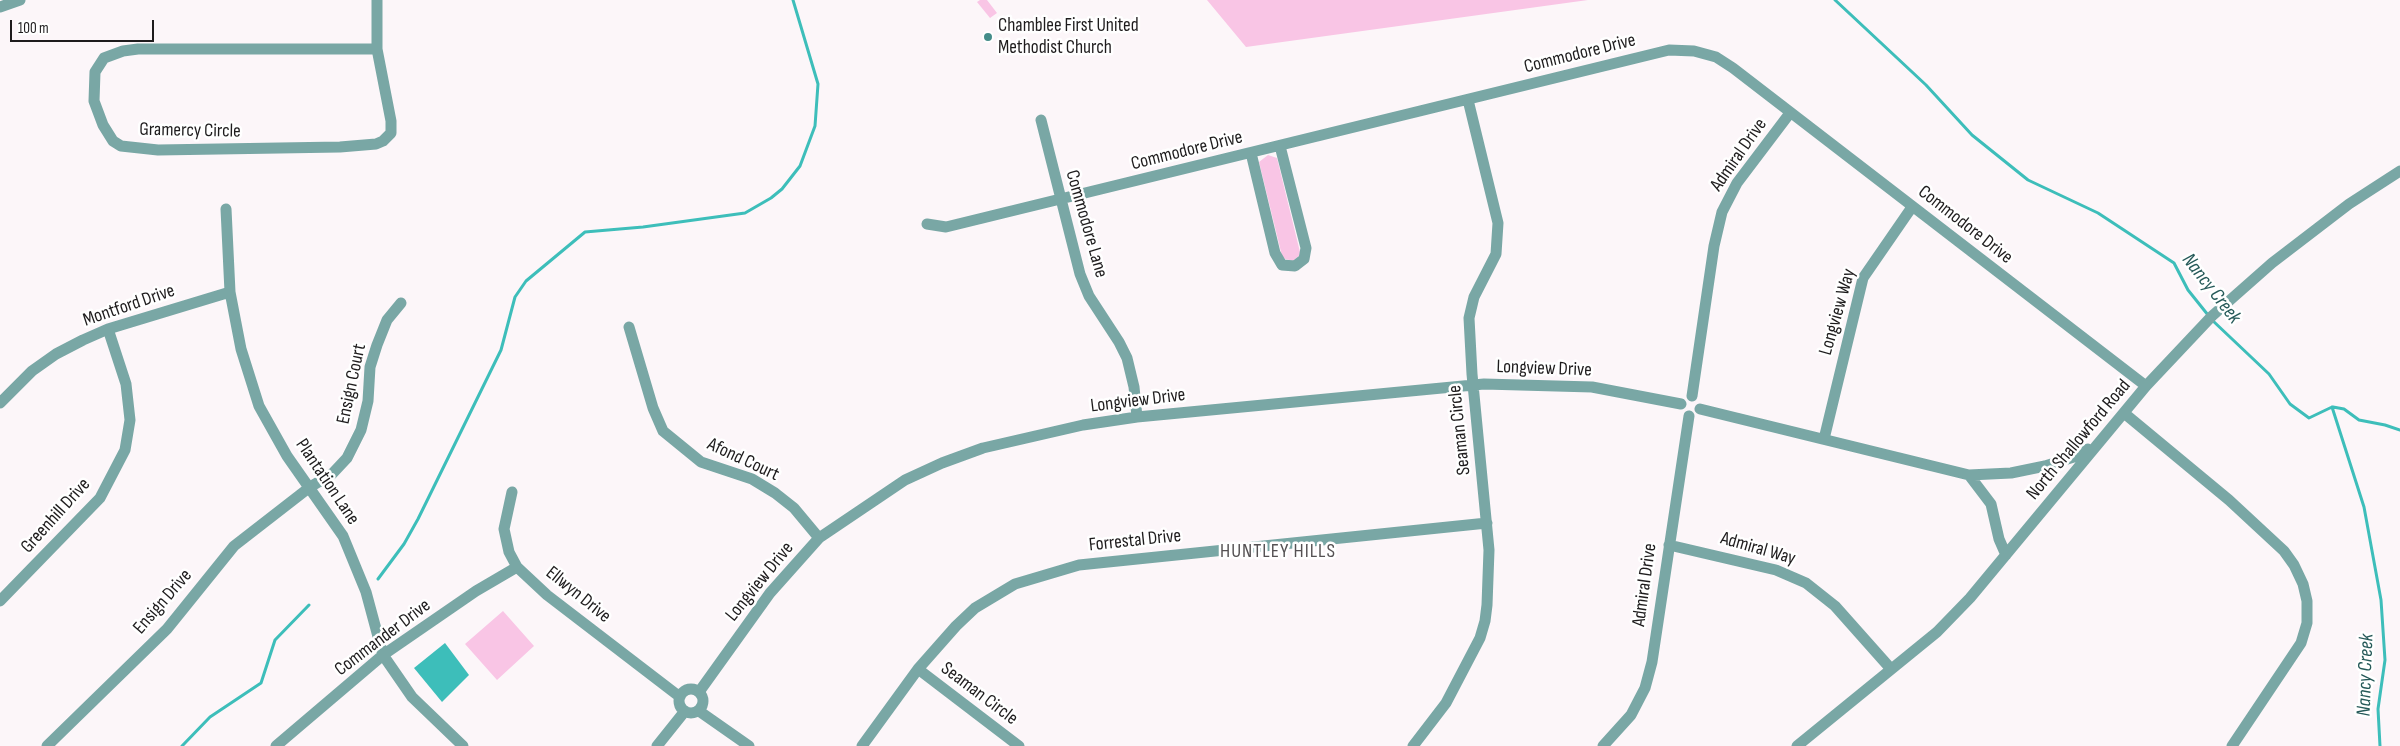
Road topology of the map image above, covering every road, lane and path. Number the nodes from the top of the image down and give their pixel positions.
1 (20, 0) edge
2 (377, 0) edge
3 (0, 7) edge
4 (377, 49) junction
5 (1468, 100) junction
6 (1790, 113) junction
7 (1041, 120) dead end
8 (1280, 146) junction
9 (1251, 153) junction
10 (2400, 170) edge
11 (1060, 200) junction
12 (1912, 206) junction
13 (226, 209) dead end
14 (927, 224) dead end
15 (230, 292) junction
16 (401, 303) dead end
17 (629, 327) dead end
18 (108, 328) junction
19 (1473, 385) junction
20 (2146, 386) junction
21 (1692, 396) junction
22 (0, 403) edge
23 (1681, 404) junction
24 (1700, 409) junction
25 (2124, 413) junction
26 (1689, 416) junction
27 (1137, 417) junction
28 (1824, 439) junction
29 (2096, 444) junction
30 (1969, 474) junction
31 (310, 487) junction
32 (512, 492) dead end
33 (1487, 524) junction
34 (819, 538) junction
35 (1669, 545) junction
36 (2006, 555) junction
37 (517, 567) junction
38 (0, 600) edge
39 (383, 655) junction
40 (918, 668) junction
41 (1891, 669) junction
42 (699, 692) junction
43 (680, 697) junction
44 (685, 711) junction
45 (699, 711) junction
46 (47, 746) edge
47 (276, 746) edge
48 (463, 746) edge
49 (657, 746) edge
50 (749, 746) edge
51 (862, 746) edge
52 (1019, 746) edge
53 (1413, 746) edge
54 (1602, 746) edge
55 (1797, 746) edge
56 (2232, 746) edge

1 - 3 street
2 - 4 street, Gramercy Circle
4 - 4 street, Gramercy Circle
5 - 6 street, Commodore Drive
5 - 8 street, Commodore Drive
5 - 19 street, Seaman Circle
6 - 12 street, Commodore Drive
6 - 21 street, Admiral Drive
7 - 11 street, Commodore Lane
8 - 9 street, Commodore Drive
8 - 9 street
9 - 11 street, Commodore Drive
10 - 20 street, North Shallowford Road
11 - 14 street, Commodore Drive
11 - 27 street, Commodore Lane
12 - 20 street, Commodore Drive
12 - 28 street, Longview Way
13 - 15 street, Plantation Lane
15 - 18 street, Montford Drive
15 - 31 street, Plantation Lane
16 - 31 street, Ensign Court
17 - 34 street, Afond Court
18 - 22 street, Montford Drive
18 - 38 street, Greenhill Drive
19 - 23 street, Longview Drive
19 - 27 street, Longview Drive
19 - 33 street, Seaman Circle
20 - 25 street, North Shallowford Road
21 - 23 street
21 - 24 street
23 - 26 street
24 - 26 street
24 - 28 street
25 - 29 street, North Shallowford Road
25 - 56 street
26 - 35 street, Admiral Drive
27 - 34 street, Longview Drive
28 - 30 street
29 - 30 street
29 - 36 street, North Shallowford Road
30 - 36 street
31 - 39 street, Plantation Lane
31 - 46 street, Ensign Drive
32 - 37 street, Ellwyn Drive
33 - 40 street, Forrestal Drive
33 - 53 street, Seaman Circle
34 - 42 street, Longview Drive
35 - 41 street, Admiral Way
35 - 54 street, Admiral Drive
36 - 41 street, North Shallowford Road
37 - 39 street, Commander Drive
37 - 43 street, Ellwyn Drive
39 - 47 street, Commander Drive
39 - 48 street, Plantation Lane
40 - 51 street, Forrestal Drive
40 - 52 street, Seaman Circle
41 - 55 street, North Shallowford Road
42 - 43 street
42 - 45 street
43 - 44 street
44 - 45 street
44 - 49 street
45 - 50 street

